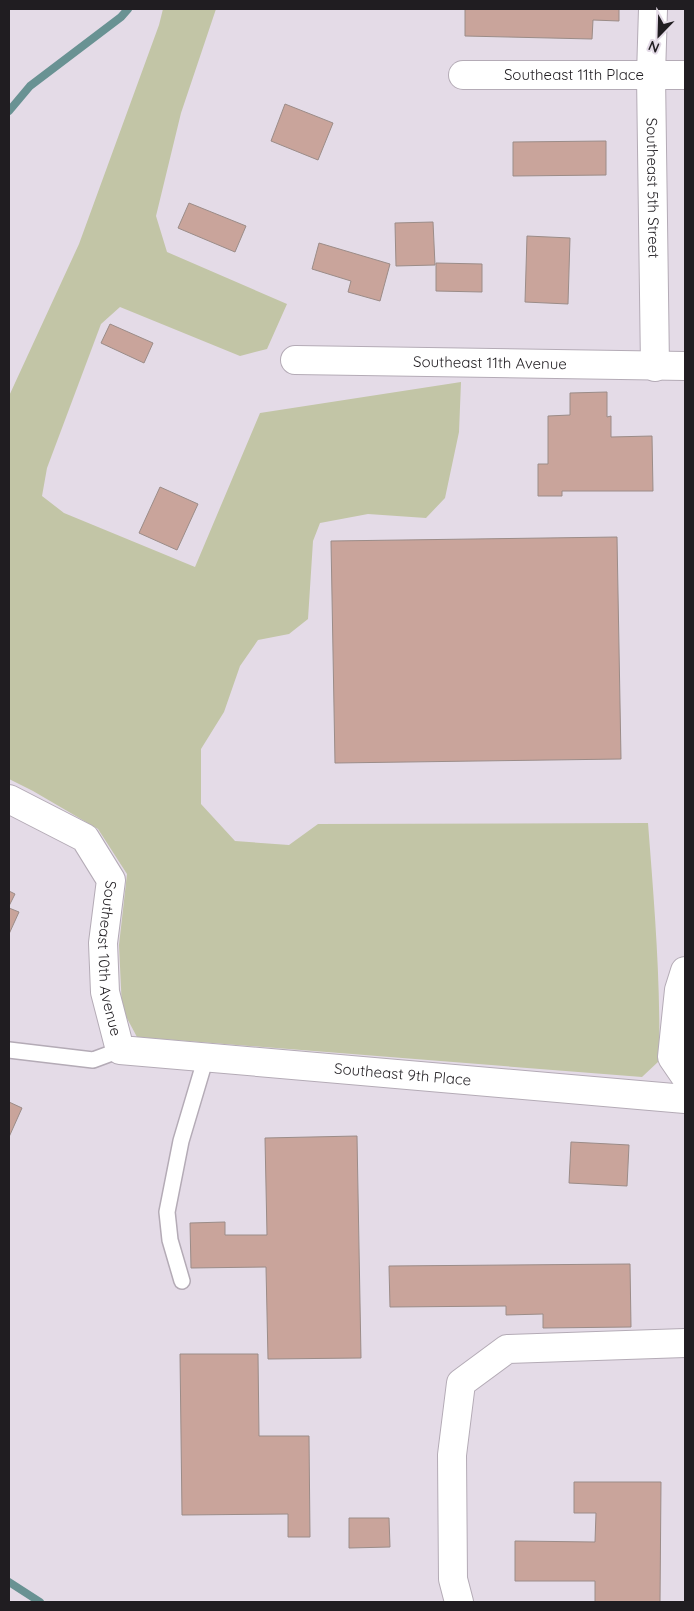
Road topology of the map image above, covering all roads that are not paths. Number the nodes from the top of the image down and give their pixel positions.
1 (653, 9) edge
2 (463, 75) dead end
3 (685, 75) edge
4 (651, 76) junction
5 (296, 360) dead end
6 (685, 366) edge
7 (655, 367) junction
8 (9, 799) edge
9 (685, 971) edge
10 (9, 1050) edge
11 (120, 1050) junction
12 (206, 1057) junction
13 (685, 1076) edge
14 (685, 1099) edge
15 (182, 1281) dead end
16 (685, 1343) edge
17 (459, 1602) edge

1 - 4 street, Southeast 5th Street
2 - 4 street, Southeast 11th Place
3 - 4 street, Southeast 11th Place
4 - 7 street, Southeast 5th Street
5 - 7 street, Southeast 11th Avenue
6 - 7 street, Southeast 11th Avenue
8 - 11 street, Southeast 10th Avenue
9 - 13 street
10 - 11 lane
11 - 12 street, Southeast 9th Place
12 - 14 street, Southeast 9th Place
12 - 15 lane
16 - 17 street

